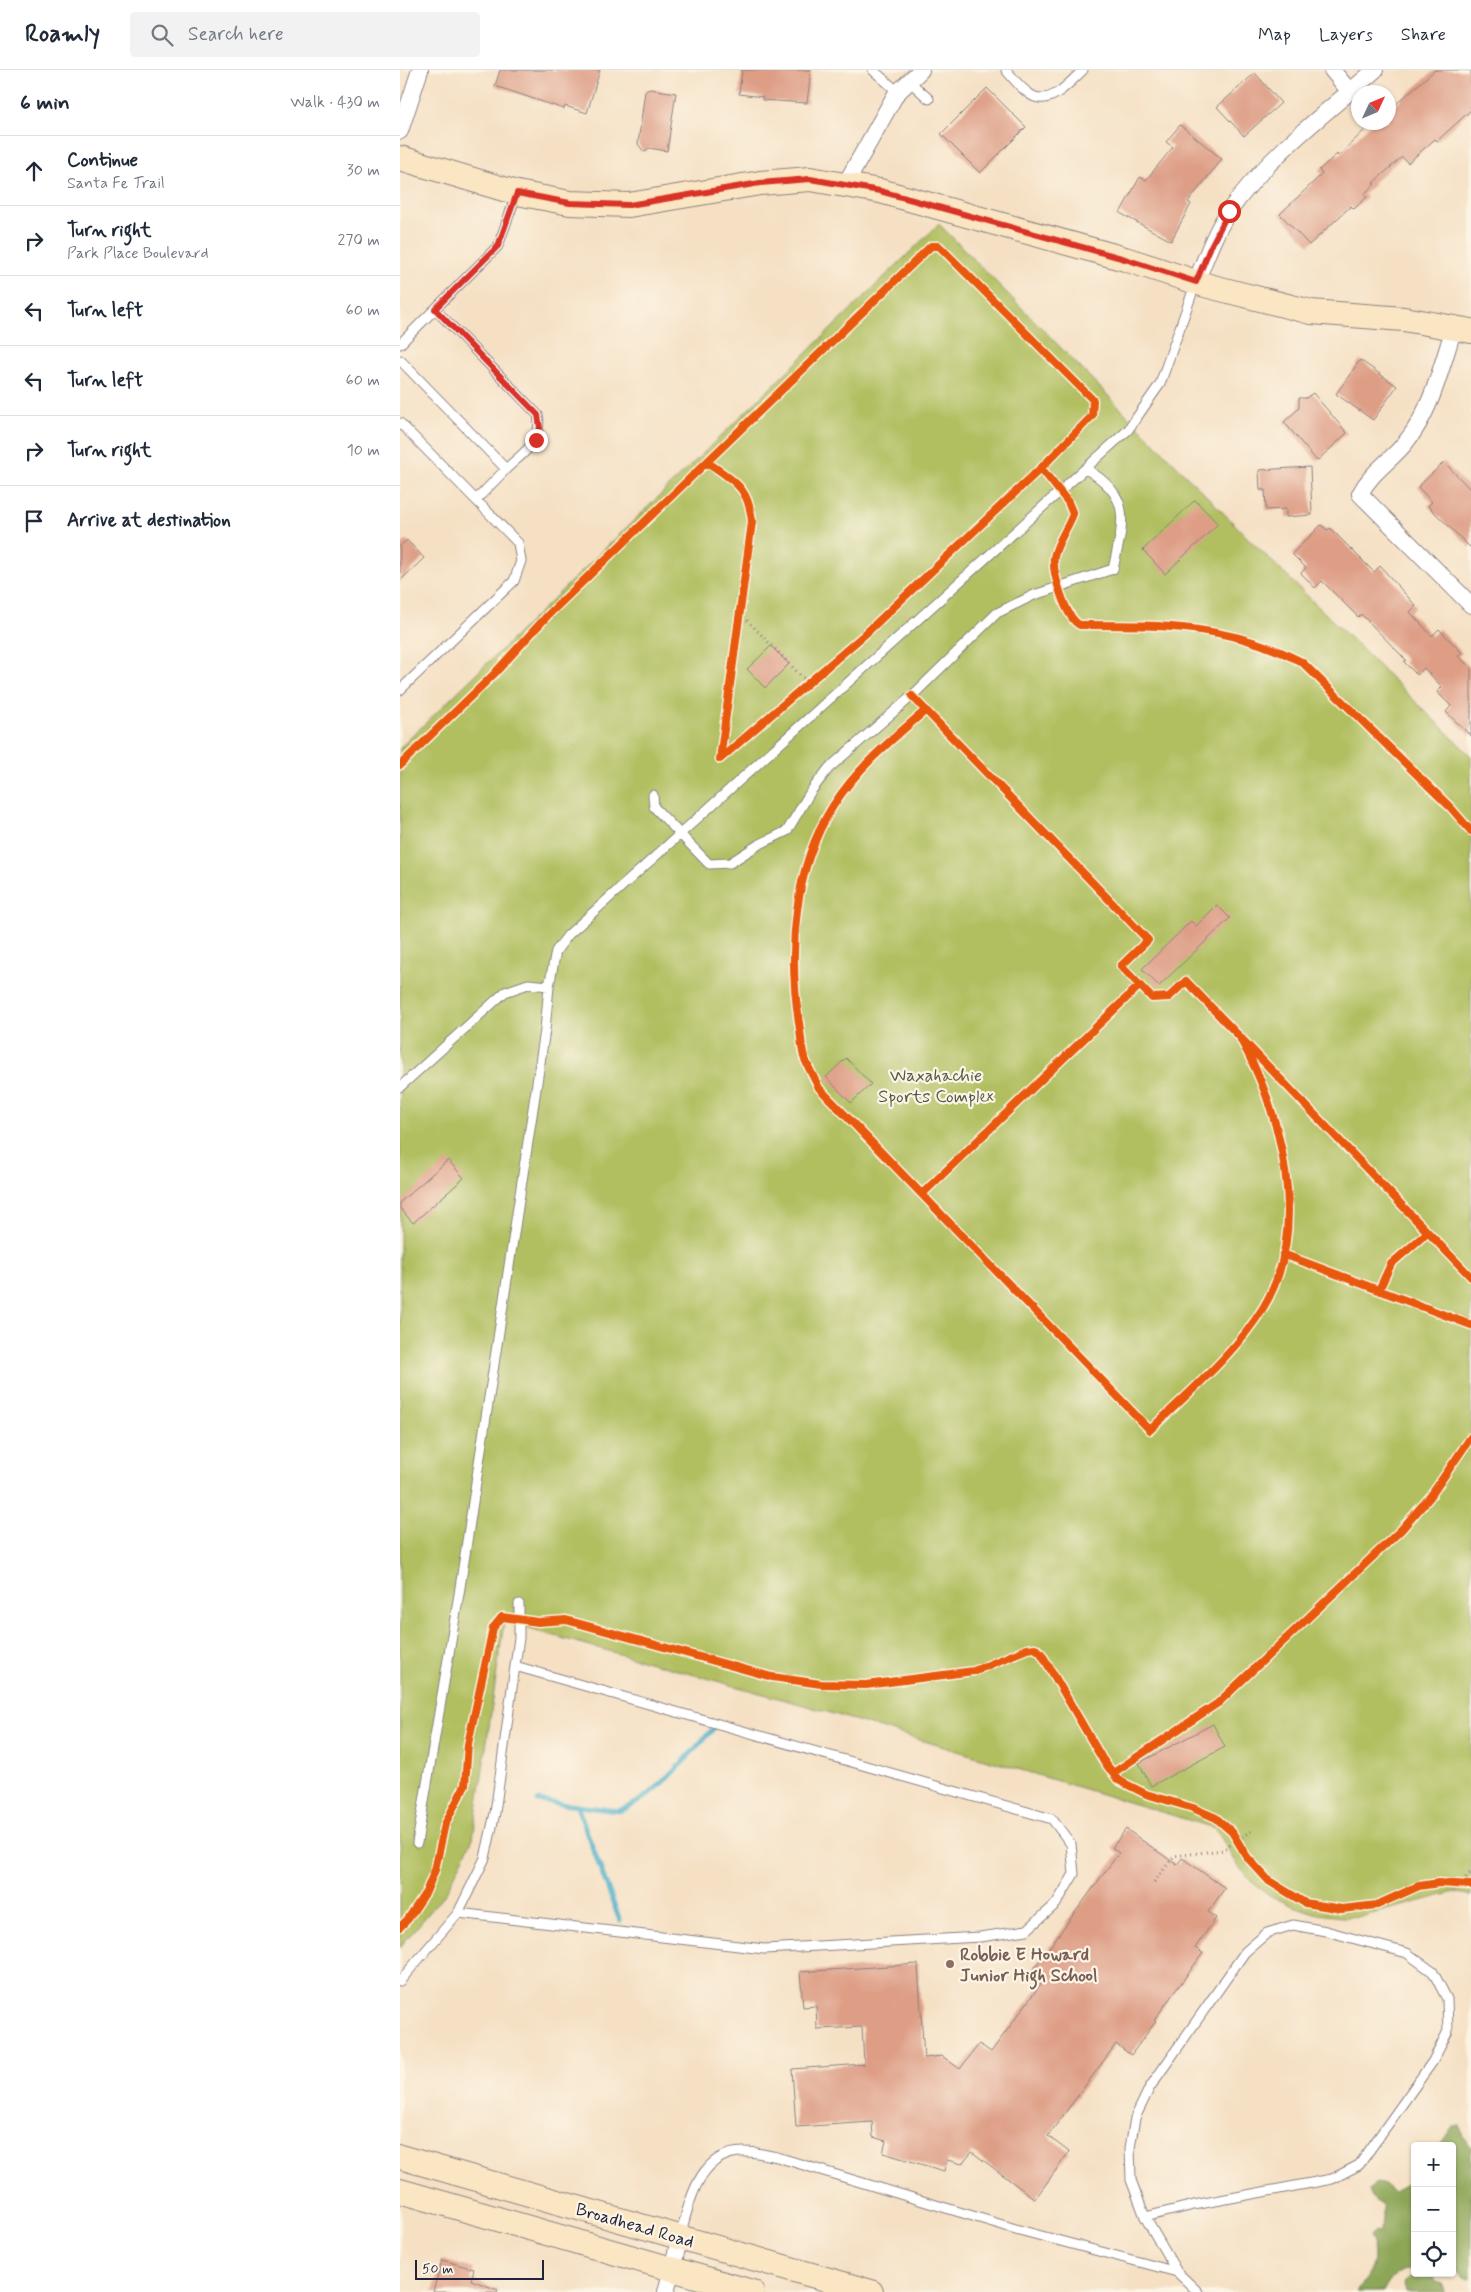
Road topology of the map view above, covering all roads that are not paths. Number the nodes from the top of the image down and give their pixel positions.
1 (420, 70) edge
2 (873, 70) edge
3 (1006, 70) edge
4 (1082, 70) edge
5 (1332, 70) edge
6 (1375, 70) edge
7 (909, 81) edge
8 (1350, 92) junction
9 (929, 99) dead end
10 (400, 131) edge
11 (400, 158) edge
12 (845, 185) junction
13 (517, 193) junction
14 (1196, 282) junction
15 (435, 309) junction
16 (1462, 329) edge
17 (400, 344) edge
18 (400, 360) edge
19 (400, 422) edge
20 (1086, 469) junction
21 (506, 470) junction
22 (476, 500) junction
23 (1471, 604) edge
24 (400, 690) edge
25 (653, 795) dead end
26 (680, 834) junction
27 (549, 986) junction
28 (400, 1087) edge
29 (519, 1604) dead end
30 (515, 1666) junction
31 (417, 1843) dead end
32 (458, 1913) junction
33 (400, 1981) edge
34 (400, 2157) edge
35 (400, 2191) edge
36 (1145, 2217) junction
37 (680, 2237) junction
38 (672, 2269) junction
39 (1177, 2272) junction
40 (666, 2292) edge
41 (752, 2292) edge
42 (871, 2292) edge
43 (1198, 2292) edge

1 - 10 street
2 - 7 lane
3 - 4 lane
5 - 8 street
6 - 8 street
7 - 9 lane
7 - 12 street
8 - 14 street
11 - 13 street
12 - 13 street
12 - 14 street
13 - 15 lane
14 - 16 street
14 - 20 lane
15 - 17 lane
15 - 21 lane
16 - 23 street
18 - 21 lane
19 - 22 lane
20 - 26 lane
20 - 26 lane
21 - 22 lane
22 - 24 lane
25 - 26 lane
26 - 27 lane
27 - 28 lane
27 - 31 lane
29 - 30 lane
30 - 32 lane
30 - 32 lane
32 - 33 lane
34 - 37 street, Broadhead Road
35 - 38 street, Broadhead Road
36 - 36 lane
36 - 39 lane
37 - 38 street
37 - 39 lane
37 - 42 street, Broadhead Road
38 - 40 street
38 - 41 street, Broadhead Road
39 - 43 lane

